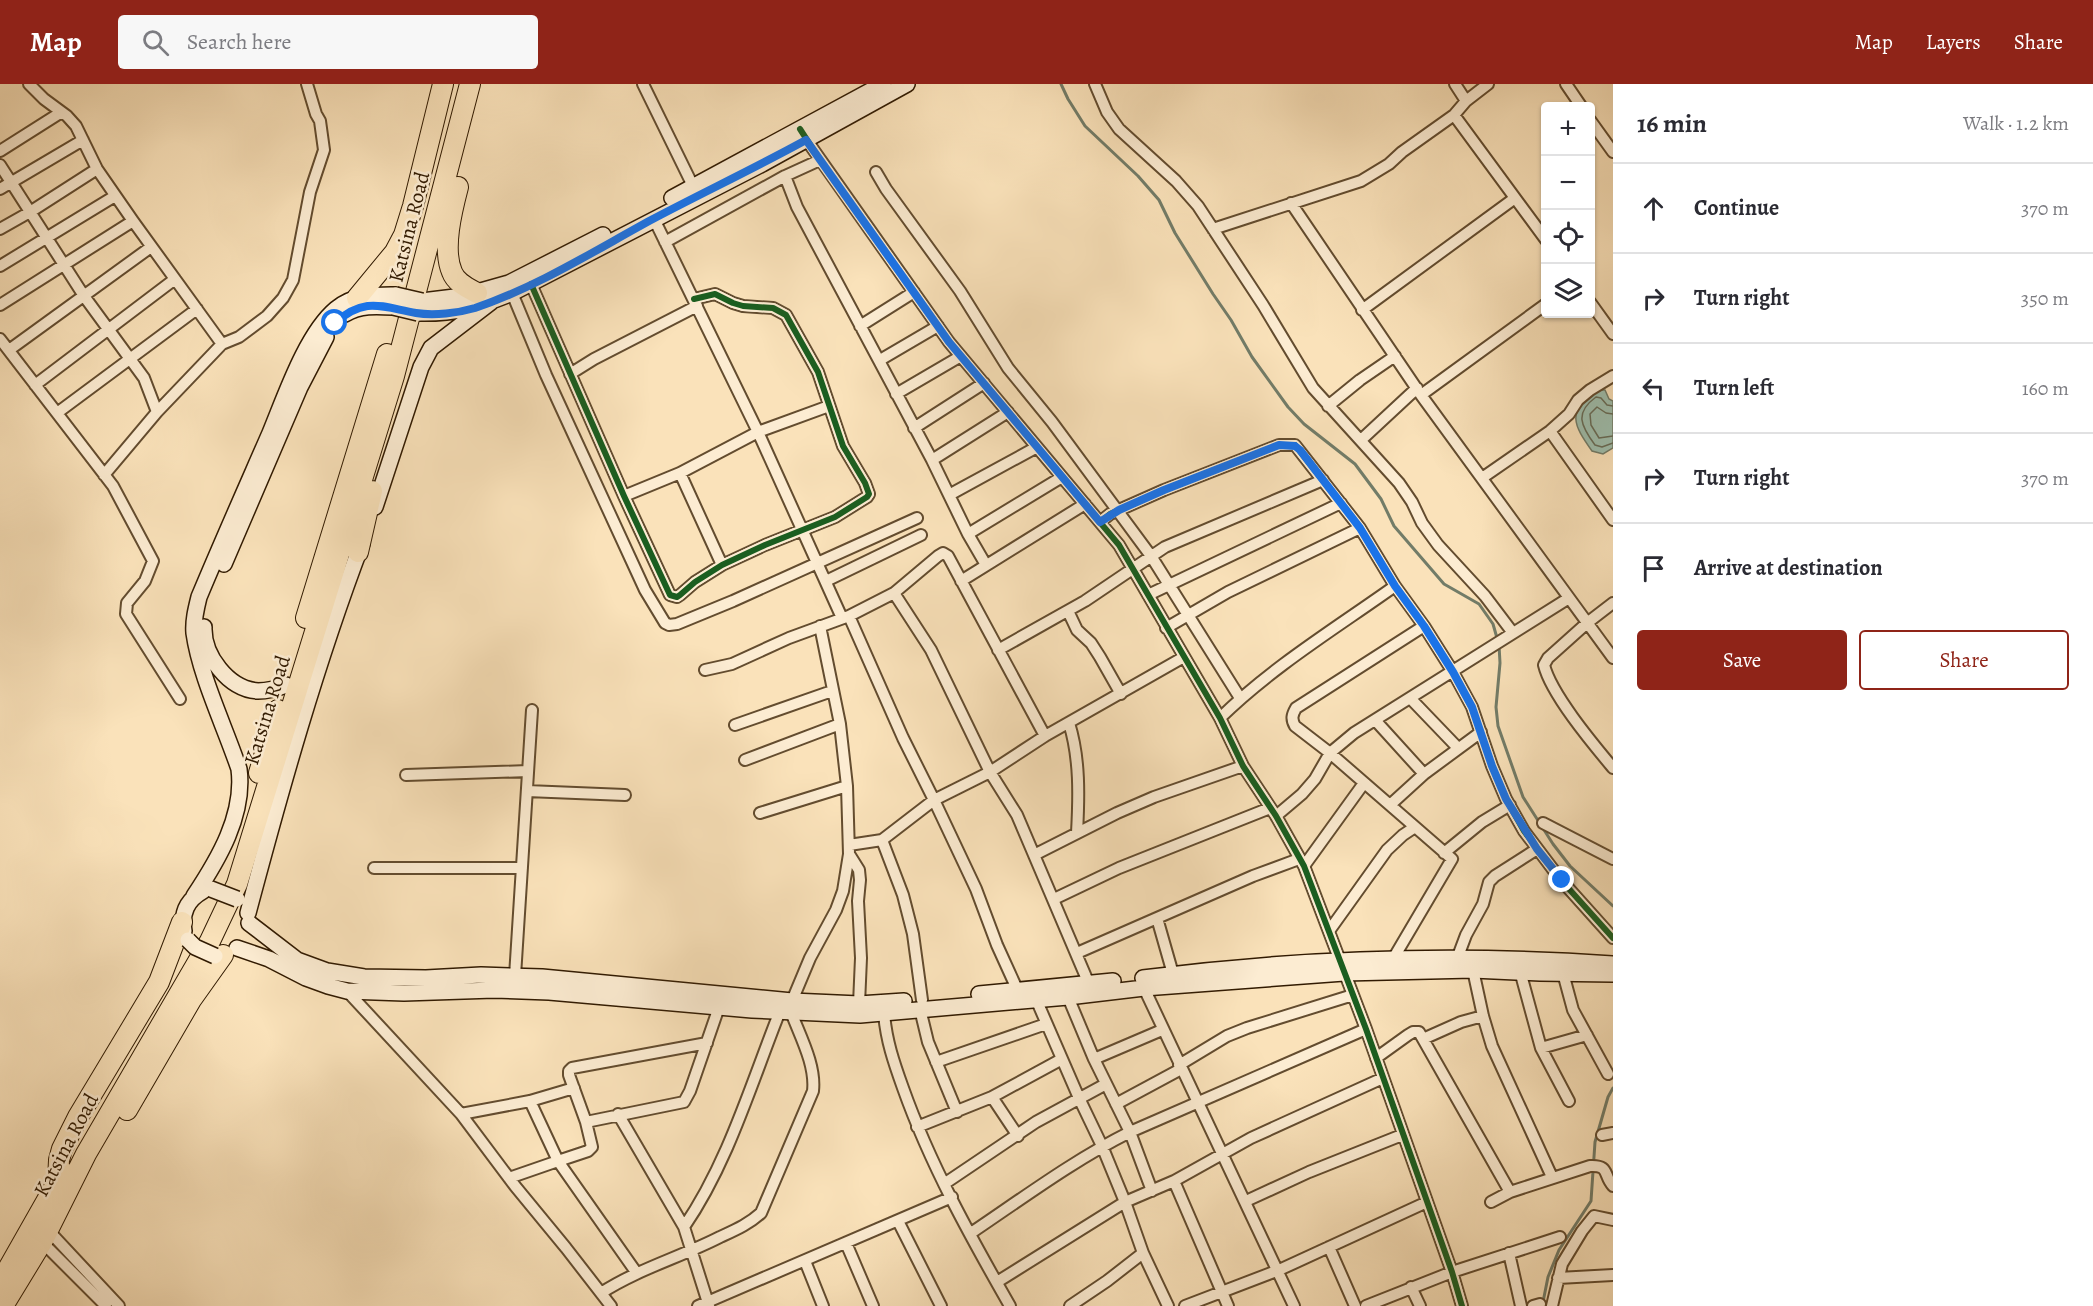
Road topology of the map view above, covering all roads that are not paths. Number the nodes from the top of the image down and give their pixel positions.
1 (29, 84) edge
2 (307, 84) edge
3 (443, 84) edge
4 (457, 84) edge
5 (470, 84) edge
6 (482, 84) edge
7 (883, 84) edge
8 (908, 84) edge
9 (1095, 84) edge
10 (1455, 84) edge
11 (1488, 84) edge
12 (1566, 84) edge
13 (645, 85) edge
14 (1466, 101) junction
15 (1578, 102) edge
16 (60, 112) junction
17 (1454, 115) junction
18 (1595, 127) edge
19 (803, 134) junction
20 (83, 140) junction
21 (0, 151) edge
22 (1613, 152) edge
23 (820, 160) junction
24 (0, 165) edge
25 (98, 169) junction
26 (876, 172) dead end
27 (784, 176) junction
28 (12, 181) junction
29 (693, 186) junction
30 (0, 189) edge
31 (115, 196) junction
32 (1515, 198) junction
33 (1291, 203) junction
34 (30, 212) junction
35 (654, 219) junction
36 (133, 221) junction
37 (0, 229) edge
38 (1213, 229) junction
39 (1541, 234) edge
40 (47, 238) junction
41 (665, 242) junction
42 (151, 247) junction
43 (0, 266) edge
44 (64, 266) junction
45 (175, 279) junction
46 (531, 284) junction
47 (914, 292) junction
48 (512, 293) junction
49 (84, 296) junction
50 (357, 297) junction
51 (484, 298) junction
52 (395, 301) junction
53 (696, 302) junction
54 (0, 305) edge
55 (1541, 307) edge
56 (197, 309) junction
57 (1595, 309) edge
58 (1362, 310) junction
59 (860, 326) junction
60 (938, 326) junction
61 (108, 330) junction
62 (1613, 334) edge
63 (405, 335) junction
64 (0, 339) edge
65 (222, 344) junction
66 (9, 350) junction
67 (961, 356) junction
68 (1395, 356) junction
69 (130, 359) junction
70 (880, 360) junction
71 (570, 374) junction
72 (1613, 376) edge
73 (984, 383) junction
74 (35, 385) junction
75 (1419, 392) junction
76 (896, 394) junction
77 (1328, 405) junction
78 (829, 406) junction
79 (157, 412) junction
80 (1008, 412) junction
81 (57, 413) junction
82 (914, 428) junction
83 (1550, 431) junction
84 (758, 432) junction
85 (1361, 440) junction
86 (1037, 447) junction
87 (932, 460) junction
88 (680, 473) junction
89 (104, 475) junction
90 (1062, 477) junction
91 (1482, 478) junction
92 (1323, 480) junction
93 (949, 495) junction
94 (624, 496) junction
95 (1341, 503) junction
96 (1084, 504) junction
97 (1119, 510) junction
98 (917, 518) dead end
99 (1613, 520) edge
100 (636, 521) junction
101 (1100, 522) junction
102 (1360, 528) junction
103 (617, 530) junction
104 (801, 530) junction
105 (968, 534) junction
106 (921, 535) dead end
107 (358, 552) junction
108 (1151, 556) junction
109 (816, 563) junction
110 (722, 565) junction
111 (986, 565) junction
112 (1133, 569) junction
113 (826, 581) junction
114 (961, 581) junction
115 (1169, 585) junction
116 (1395, 586) junction
117 (894, 593) junction
118 (1148, 595) junction
119 (1569, 598) junction
120 (1613, 603) edge
121 (1068, 611) junction
122 (1186, 615) junction
123 (845, 617) junction
124 (1587, 623) junction
125 (820, 626) junction
126 (1424, 626) junction
127 (1167, 628) junction
128 (1504, 639) junction
129 (998, 650) junction
130 (1184, 657) junction
131 (1613, 658) edge
132 (705, 670) dead end
133 (1453, 672) junction
134 (286, 685) junction
135 (832, 691) junction
136 (1120, 694) junction
137 (1240, 698) junction
138 (1410, 698) junction
139 (180, 699) dead end
140 (532, 710) dead end
141 (1220, 718) junction
142 (1375, 720) junction
143 (1069, 723) junction
144 (840, 724) junction
145 (735, 725) dead end
146 (1481, 732) junction
147 (1045, 736) junction
148 (1458, 748) junction
149 (1330, 753) junction
150 (745, 760) dead end
151 (1242, 766) junction
152 (1613, 768) edge
153 (528, 771) junction
154 (990, 772) junction
155 (1424, 774) junction
156 (406, 775) dead end
157 (1364, 783) junction
158 (847, 786) junction
159 (527, 791) junction
160 (625, 795) dead end
161 (934, 800) junction
162 (1390, 805) junction
163 (1510, 805) junction
164 (1273, 812) junction
165 (760, 813) dead end
166 (1543, 823) dead end
167 (1415, 827) junction
168 (1077, 833) junction
169 (882, 840) junction
170 (1537, 849) junction
171 (849, 850) junction
172 (1444, 853) junction
173 (1035, 855) junction
174 (1613, 859) edge
175 (1302, 862) junction
176 (374, 868) dead end
177 (522, 868) junction
178 (194, 897) junction
179 (840, 898) junction
180 (1054, 898) junction
181 (858, 901) junction
182 (249, 918) junction
183 (1157, 918) junction
184 (185, 931) junction
185 (1329, 931) junction
186 (1613, 938) edge
187 (1077, 952) junction
188 (225, 953) junction
189 (1393, 959) junction
190 (1457, 959) junction
191 (1613, 963) edge
192 (1342, 967) junction
193 (1473, 970) junction
194 (1520, 971) junction
195 (1563, 973) junction
196 (1173, 974) junction
197 (1613, 974) edge
198 (515, 976) junction
199 (1089, 984) junction
200 (1144, 988) junction
201 (1017, 989) junction
202 (347, 991) junction
203 (1353, 995) junction
204 (1068, 997) junction
205 (1036, 999) junction
206 (859, 1004) junction
207 (921, 1004) junction
208 (719, 1007) junction
209 (788, 1008) junction
210 (884, 1013) junction
211 (1483, 1016) junction
212 (1046, 1024) junction
213 (1366, 1029) junction
214 (1162, 1030) junction
215 (1587, 1035) junction
216 (1423, 1040) junction
217 (707, 1043) junction
218 (1540, 1048) junction
219 (1376, 1058) junction
220 (1062, 1059) junction
221 (1094, 1059) junction
222 (936, 1062) junction
223 (1180, 1067) junction
224 (1608, 1074) dead end
225 (1383, 1078) junction
226 (1107, 1084) junction
227 (574, 1088) junction
228 (992, 1097) junction
229 (1079, 1098) junction
230 (530, 1101) junction
231 (1569, 1101) dead end
232 (1198, 1103) junction
233 (1116, 1104) junction
234 (957, 1112) junction
235 (460, 1114) junction
236 (618, 1114) junction
237 (586, 1122) junction
238 (917, 1127) junction
239 (1130, 1132) junction
240 (1402, 1135) junction
241 (1018, 1136) junction
242 (1102, 1146) junction
243 (1223, 1155) junction
244 (558, 1161) junction
245 (1552, 1177) junction
246 (509, 1178) junction
247 (1174, 1181) junction
248 (944, 1184) junction
249 (1613, 1186) edge
250 (62, 1187) junction
251 (1152, 1191) junction
252 (1510, 1192) junction
253 (952, 1197) junction
254 (1246, 1201) junction
255 (1125, 1202) junction
256 (1427, 1202) junction
257 (1491, 1202) dead end
258 (1613, 1220) edge
259 (897, 1221) junction
260 (684, 1227) junction
261 (971, 1233) junction
262 (45, 1236) junction
263 (1560, 1237) dead end
264 (846, 1243) junction
265 (1329, 1247) junction
266 (692, 1251) junction
267 (1143, 1253) junction
268 (1509, 1253) junction
269 (805, 1261) junction
270 (1279, 1270) junction
271 (636, 1272) junction
272 (1452, 1272) junction
273 (1613, 1275) edge
274 (1557, 1278) junction
275 (997, 1282) junction
276 (0, 1283) edge
277 (1412, 1287) junction
278 (601, 1293) junction
279 (1223, 1293) junction
280 (705, 1304) edge
281 (3, 1306) edge
282 (106, 1306) edge
283 (119, 1306) edge
284 (611, 1306) edge
285 (823, 1306) edge
286 (873, 1306) edge
287 (941, 1306) edge
288 (1010, 1306) edge
289 (1070, 1306) edge
290 (1168, 1306) edge
291 (1185, 1306) edge
292 (1228, 1306) edge
293 (1294, 1306) edge
294 (1355, 1306) edge
295 (1366, 1306) edge
296 (1420, 1306) edge
297 (1462, 1306) edge
298 (1521, 1306) edge
299 (1552, 1306) edge

1 - 16 street
2 - 65 street
3 - 50 highway
4 - 134 highway, Katsina Road
5 - 63 highway, Katsina Road
6 - 51 highway
7 - 19 main road
8 - 19 main road
9 - 38 street
10 - 14 street
11 - 14 street
12 - 15 street
13 - 29 street
14 - 17 street
16 - 20 street
16 - 21 street
17 - 32 street
17 - 33 street
18 - 22 street
19 - 23 street
19 - 29 main road
19 - 35 main road
20 - 25 street
20 - 28 street
23 - 27 street
23 - 47 street
24 - 28 street
25 - 31 street
25 - 34 street
26 - 97 street
27 - 41 street
27 - 59 street
28 - 30 street
28 - 34 street
29 - 51 main road
31 - 36 street
31 - 40 street
32 - 39 street
32 - 58 street
33 - 38 street
33 - 58 street
34 - 37 street
34 - 40 street
35 - 41 street
35 - 46 main road
36 - 42 street
36 - 44 street
38 - 77 street
40 - 43 street
40 - 44 street
41 - 53 street
42 - 45 street
42 - 49 street
44 - 49 street
44 - 54 street
45 - 56 street
45 - 61 street
46 - 48 main road
46 - 71 street
47 - 59 street
47 - 60 street
48 - 51 main road
48 - 103 street
49 - 61 street
49 - 66 street
50 - 52 main road
50 - 178 main road
51 - 52 main road, bridge
51 - 107 main road
52 - 134 main road
53 - 71 street
53 - 78 street
53 - 84 street
55 - 75 street
56 - 65 street
56 - 69 street
57 - 62 street
58 - 68 street
59 - 70 street
60 - 67 street
60 - 70 street
61 - 69 street
61 - 74 street
63 - 107 highway
63 - 250 highway, Katsina Road
64 - 66 street
65 - 79 street
66 - 74 street
67 - 73 street
67 - 76 street
68 - 75 street
68 - 77 street
69 - 79 street
69 - 81 street
70 - 76 street
71 - 94 street
72 - 83 street
73 - 80 street
73 - 82 street
74 - 81 street
75 - 85 street
75 - 91 street
76 - 82 street
77 - 85 street
78 - 84 street
78 - 104 street
79 - 89 street
80 - 86 street
80 - 87 street
81 - 89 street
82 - 87 street
83 - 91 street
83 - 99 street
84 - 88 street
84 - 104 street
85 - 128 street
86 - 90 street
86 - 93 street
87 - 93 street
88 - 94 street
88 - 110 street
89 - 139 street
90 - 96 street
90 - 105 street
91 - 119 street
92 - 95 street
92 - 97 street
92 - 108 street
93 - 105 street
94 - 100 street
95 - 102 street
95 - 115 street
96 - 101 street
96 - 111 street
97 - 101 street
97 - 108 street
98 - 109 street
100 - 103 street
100 - 110 street
101 - 112 street
102 - 116 street
102 - 122 street
103 - 109 street
104 - 109 street
104 - 110 street
105 - 111 street
106 - 113 street
107 - 182 main road
108 - 112 street
108 - 115 street
109 - 113 street
111 - 114 street
112 - 118 street
112 - 121 street
113 - 123 street
114 - 117 street
114 - 129 street
115 - 118 street
115 - 122 street
116 - 126 street
116 - 137 street
117 - 123 street
117 - 154 street
118 - 127 street
119 - 124 street
119 - 128 street
120 - 124 street
121 - 129 street
121 - 136 street
122 - 127 street
122 - 137 street
123 - 125 street
123 - 161 street
124 - 131 street
124 - 152 street
125 - 132 street
125 - 135 street
126 - 133 street
126 - 149 street
127 - 130 street
128 - 133 street
129 - 147 street
130 - 136 street
130 - 141 street
133 - 138 street
133 - 146 street
134 - 250 highway, Katsina Road
135 - 144 street
135 - 145 street
136 - 143 street
137 - 141 street
138 - 142 street
138 - 148 street
140 - 153 street
141 - 151 street
142 - 149 street
142 - 155 street
143 - 147 street
143 - 168 street
144 - 150 street
144 - 158 street
146 - 148 street
146 - 163 street
147 - 154 street
148 - 155 street
149 - 157 street
149 - 164 street
151 - 164 street
151 - 168 street
153 - 156 street
153 - 159 street
154 - 161 street
154 - 173 street
155 - 162 street
157 - 162 street
157 - 175 street
158 - 165 street
158 - 171 street
159 - 160 street
159 - 177 street
161 - 169 street
161 - 201 street
162 - 167 street
163 - 170 street
163 - 172 street
164 - 175 street
164 - 180 street
166 - 174 street
167 - 172 street
167 - 185 street
168 - 173 street
169 - 171 street
169 - 207 street
170 - 186 street
170 - 190 street
171 - 179 street
171 - 181 street
172 - 189 street
173 - 180 street
175 - 183 street
175 - 185 street
176 - 177 street
177 - 198 street
178 - 182 main road, bridge
178 - 184 main road
179 - 181 street
179 - 209 street
180 - 187 street
181 - 206 street
182 - 188 main road
182 - 198 main road
183 - 187 street
183 - 196 street
184 - 188 main road, bridge
184 - 250 highway
185 - 192 street
187 - 199 street
188 - 202 main road
188 - 250 highway
189 - 190 main road
189 - 192 main road
190 - 191 main road
192 - 193 main road
192 - 196 main road
192 - 200 main road
192 - 203 street
193 - 194 main road
193 - 211 street
194 - 195 main road
194 - 218 street
195 - 197 main road
195 - 215 street
196 - 199 main road
198 - 209 main road
199 - 201 main road
200 - 204 main road
200 - 214 street
201 - 207 main road
202 - 208 main road
202 - 235 street
203 - 213 street
203 - 223 street
204 - 205 main road
204 - 221 street
205 - 207 main road
205 - 212 street
206 - 207 main road
206 - 209 main road
207 - 210 main road
207 - 222 street
208 - 209 main road
208 - 217 street
209 - 210 main road
209 - 260 street
209 - 266 street
210 - 238 street
211 - 216 street
211 - 245 street
212 - 220 street
212 - 222 street
213 - 219 street
213 - 232 street
214 - 221 street
214 - 223 street
215 - 218 street
215 - 224 street
216 - 219 street
216 - 252 street
217 - 227 street
217 - 236 street
218 - 231 street
219 - 225 street
220 - 228 street
220 - 229 street
221 - 226 street
222 - 234 street
223 - 232 street
223 - 233 street
225 - 240 street
225 - 243 street
226 - 229 street
226 - 233 street
227 - 230 street
227 - 237 street
228 - 234 street
228 - 241 street
229 - 241 street
229 - 242 street
230 - 235 street
230 - 244 street
232 - 239 street
232 - 243 street
233 - 239 street
234 - 238 street
235 - 246 street
236 - 237 street
236 - 260 street
237 - 244 street
238 - 248 street
239 - 242 street
239 - 251 street
240 - 254 street
240 - 256 street
241 - 248 street
242 - 255 street
242 - 261 street
243 - 247 street
243 - 254 street
244 - 246 street
244 - 271 street
245 - 249 street
245 - 252 street
246 - 278 street
247 - 251 street
247 - 279 street
248 - 253 street
250 - 262 highway, Katsina Road
250 - 276 highway, Katsina Road
251 - 255 street
252 - 257 street
253 - 259 street
253 - 261 street
254 - 270 street
255 - 267 street
255 - 275 street
256 - 265 street
256 - 272 street
258 - 274 street
259 - 264 street
259 - 287 street
260 - 266 street
261 - 275 street
262 - 281 highway, Katsina Road
262 - 282 street
262 - 283 street
263 - 268 street
264 - 269 street
264 - 286 street
265 - 270 street
265 - 294 street
266 - 271 street
266 - 280 street
267 - 289 street
267 - 290 street
268 - 272 street
268 - 298 street
269 - 280 street
269 - 285 street
270 - 279 street
270 - 293 street
271 - 278 street
272 - 277 street
272 - 297 street
273 - 274 street
274 - 299 street
275 - 288 street
277 - 295 street
277 - 296 street
278 - 284 street
279 - 291 street
279 - 292 street

